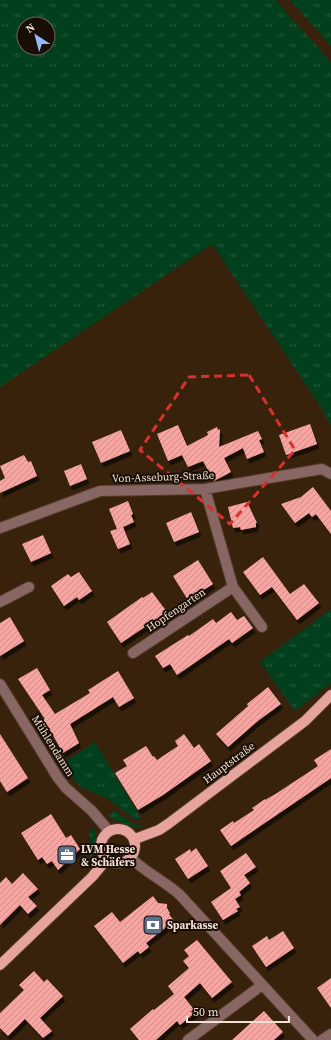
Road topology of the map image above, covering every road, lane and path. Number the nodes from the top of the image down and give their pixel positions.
1 (331, 474) edge
2 (205, 489) junction
3 (0, 528) edge
4 (29, 587) dead end
5 (233, 587) junction
6 (0, 602) edge
7 (262, 627) dead end
8 (133, 653) dead end
9 (0, 684) edge
10 (331, 695) edge
11 (109, 831) junction
12 (135, 839) junction
13 (131, 858) junction
14 (107, 859) junction
15 (0, 965) edge
16 (262, 985) junction
17 (331, 1034) edge
18 (188, 1040) edge
19 (313, 1040) edge
20 (322, 1040) edge

1 - 2 street, Von-Asseburg-Straße
2 - 3 street, Von-Asseburg-Straße
2 - 5 street
4 - 6 street
5 - 7 street
5 - 8 street, Hopfengarten
9 - 11 street, Mühlendamm
10 - 12 main road, Hauptstraße
11 - 12 main road
11 - 14 main road
12 - 13 main road
13 - 14 main road
13 - 16 street
14 - 15 main road
16 - 18 street
16 - 19 street
17 - 20 street

